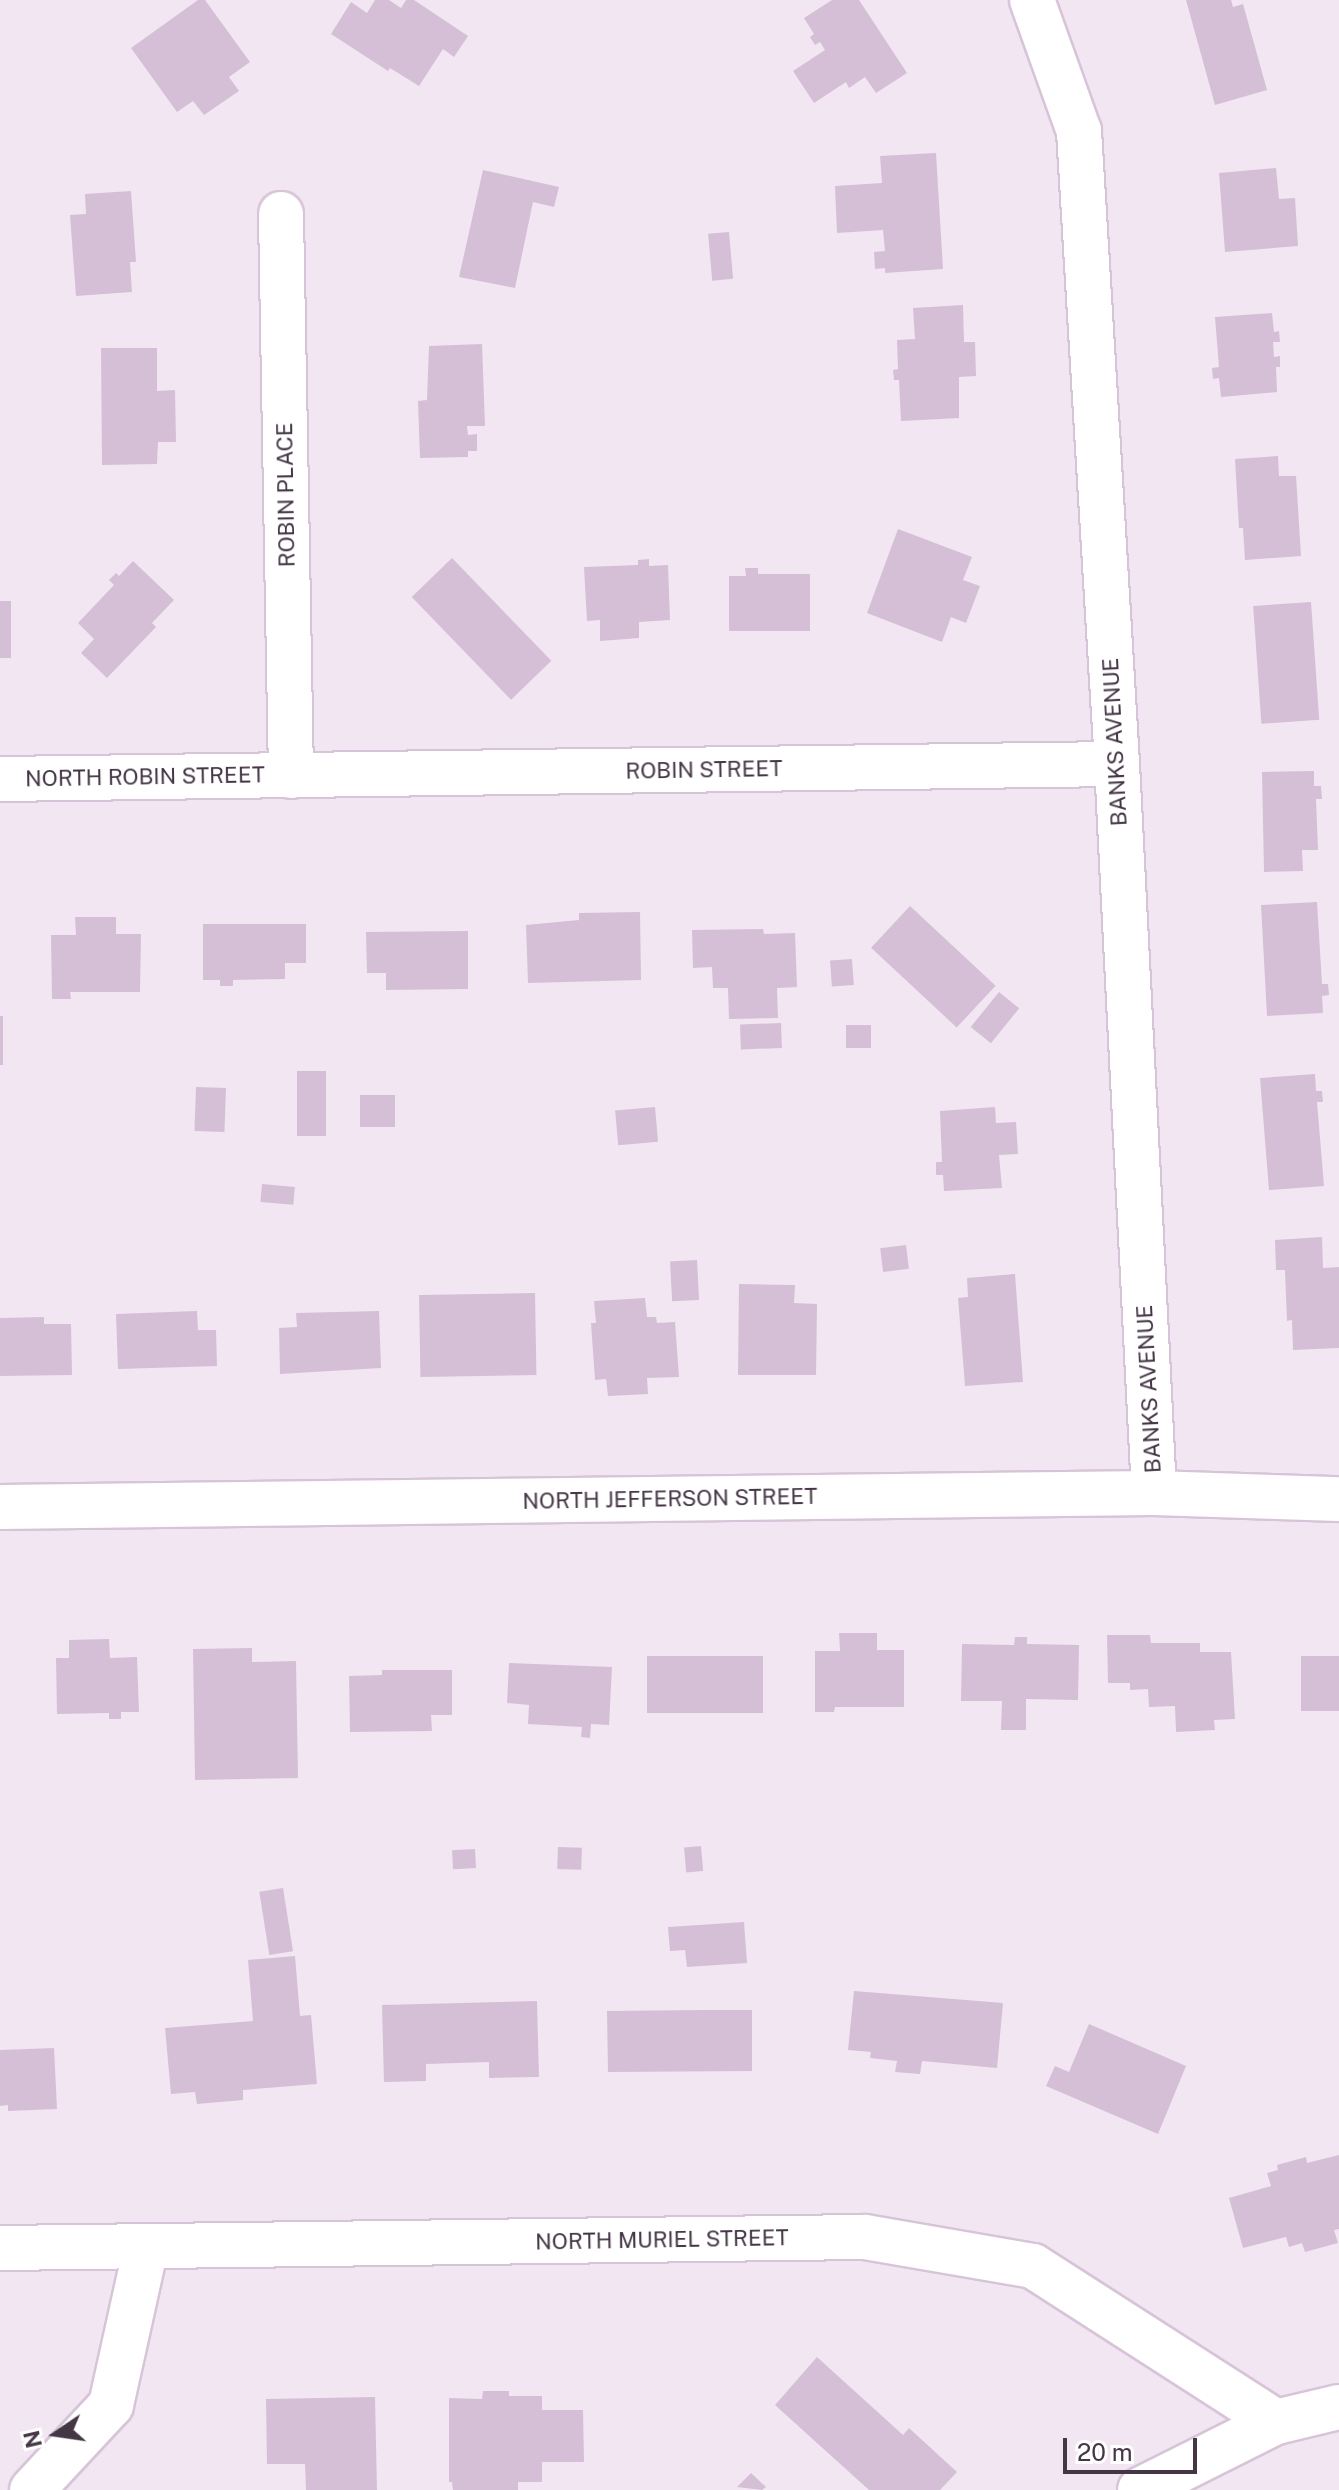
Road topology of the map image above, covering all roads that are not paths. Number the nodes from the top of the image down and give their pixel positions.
1 (1032, 0) edge
2 (281, 214) dead end
3 (1117, 764) junction
4 (291, 776) junction
5 (0, 779) edge
6 (1154, 1493) junction
7 (1339, 1499) edge
8 (0, 1507) edge
9 (146, 2247) junction
10 (0, 2248) edge
11 (1339, 2407) edge
12 (1276, 2422) junction
13 (32, 2490) edge
14 (1140, 2490) edge

1 - 3 street, BANKS AVENUE
2 - 4 street, ROBIN PLACE
3 - 4 street, ROBIN STREET
3 - 6 street, BANKS AVENUE
4 - 5 street, NORTH ROBIN STREET
6 - 7 street, NORTH JEFFERSON STREET
6 - 8 street, NORTH JEFFERSON STREET
9 - 10 street, NORTH MURIEL STREET
9 - 12 street, NORTH MURIEL STREET
9 - 13 street
11 - 12 street
12 - 14 street

